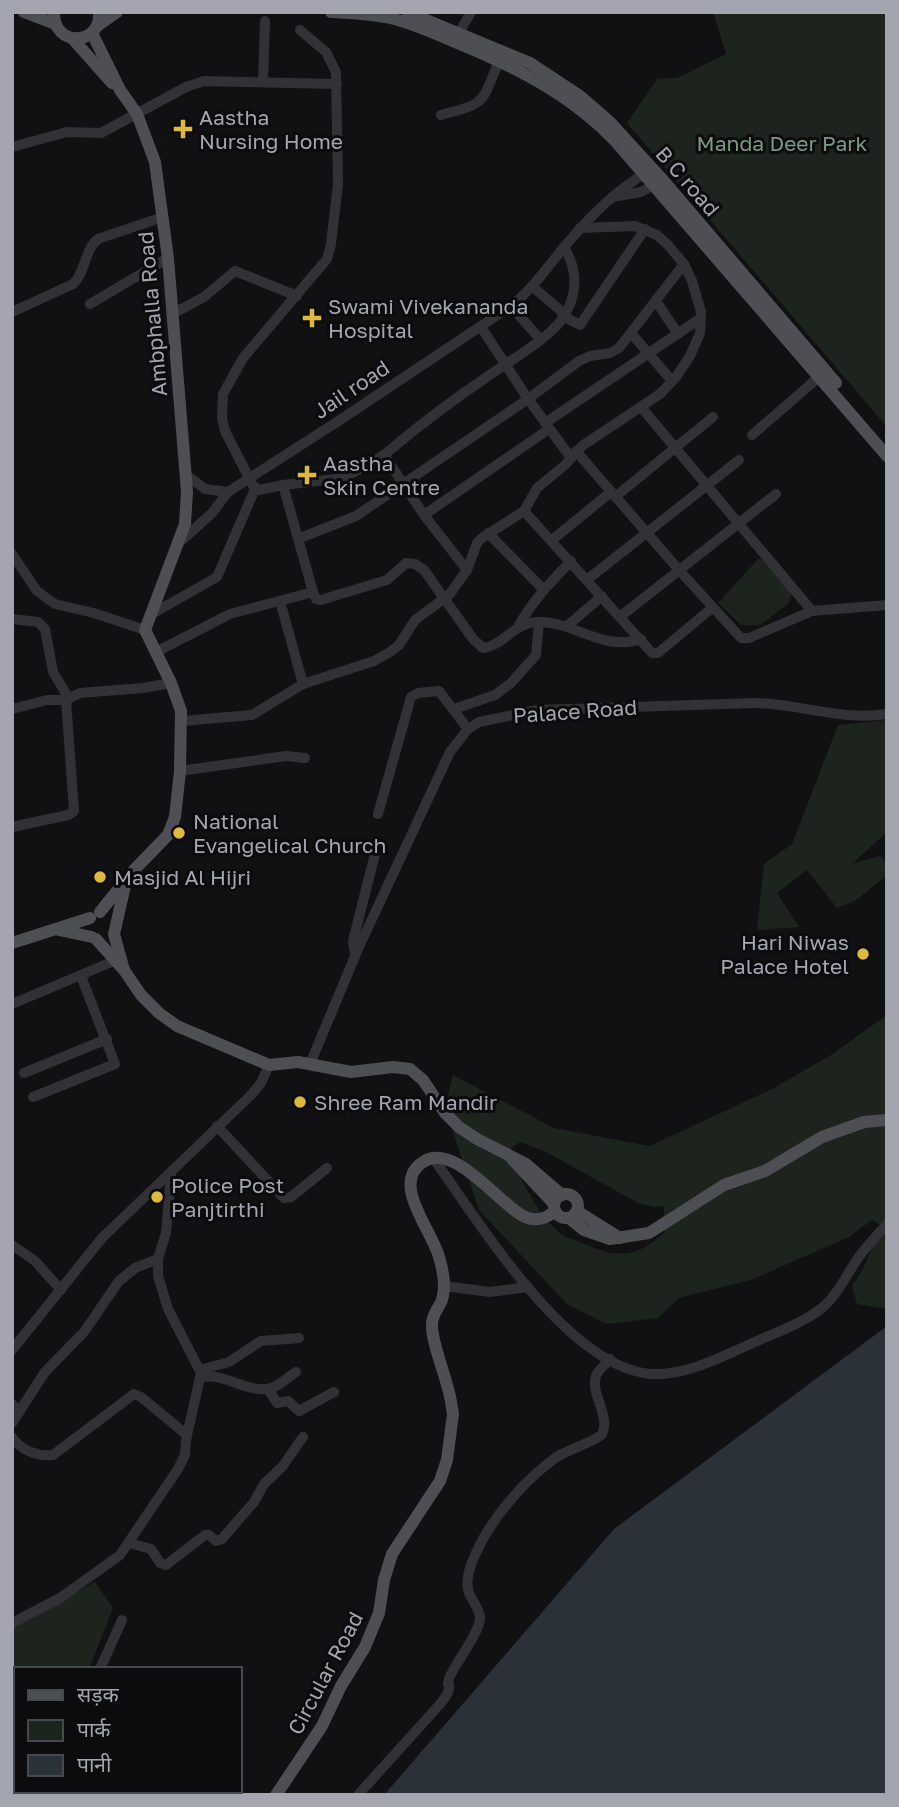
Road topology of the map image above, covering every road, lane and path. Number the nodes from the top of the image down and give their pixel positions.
1 (24, 12) edge
2 (99, 12) edge
3 (117, 12) edge
4 (331, 12) edge
5 (407, 12) edge
6 (471, 12) edge
7 (54, 18) edge
8 (265, 22) dead end
9 (95, 29) junction
10 (300, 30) dead end
11 (459, 33) junction
12 (72, 38) junction
13 (499, 61) junction
14 (263, 81) junction
15 (337, 84) junction
16 (120, 90) junction
17 (137, 114) junction
18 (441, 115) dead end
19 (12, 147) edge
20 (648, 172) junction
21 (658, 183) junction
22 (612, 197) junction
23 (163, 217) junction
24 (580, 228) junction
25 (645, 229) junction
26 (564, 247) junction
27 (167, 258) junction
28 (684, 264) junction
29 (533, 287) junction
30 (296, 296) junction
31 (656, 301) junction
32 (90, 304) dead end
33 (511, 306) junction
34 (12, 312) edge
35 (172, 314) junction
36 (563, 316) junction
37 (701, 318) junction
38 (481, 327) junction
39 (786, 331) junction
40 (631, 333) junction
41 (678, 334) junction
42 (540, 339) junction
43 (648, 354) junction
44 (504, 365) junction
45 (819, 377) junction
46 (672, 381) junction
47 (528, 399) junction
48 (641, 407) junction
49 (713, 417) dead end
50 (547, 426) junction
51 (752, 435) dead end
52 (887, 444) edge
53 (675, 448) junction
54 (384, 455) junction
55 (574, 455) junction
56 (887, 456) edge
57 (739, 460) dead end
58 (185, 474) junction
59 (248, 478) junction
60 (403, 484) junction
61 (284, 485) junction
62 (708, 485) junction
63 (255, 489) junction
64 (228, 492) junction
65 (776, 494) dead end
66 (613, 495) junction
67 (524, 511) junction
68 (424, 515) junction
69 (739, 523) junction
70 (646, 531) junction
71 (488, 533) junction
72 (300, 538) junction
73 (552, 540) junction
74 (179, 542) junction
75 (13, 560) edge
76 (571, 561) junction
77 (467, 570) junction
78 (679, 570) junction
79 (588, 579) junction
80 (543, 589) junction
81 (313, 592) junction
82 (602, 596) junction
83 (444, 600) junction
84 (280, 601) junction
85 (887, 605) edge
86 (712, 608) junction
87 (812, 611) junction
88 (150, 615) junction
89 (621, 616) junction
90 (12, 619) edge
91 (539, 622) junction
92 (517, 627) junction
93 (566, 627) junction
94 (145, 630) junction
95 (640, 639) junction
96 (156, 652) junction
97 (171, 682) junction
98 (303, 684) junction
99 (67, 698) junction
100 (12, 709) edge
101 (454, 709) junction
102 (887, 714) edge
103 (182, 721) junction
104 (468, 729) junction
105 (305, 758) dead end
106 (180, 771) junction
107 (378, 814) dead end
108 (12, 827) edge
109 (377, 846) dead end
110 (125, 882) junction
111 (95, 915) junction
112 (115, 929) junction
113 (59, 930) junction
114 (94, 938) junction
115 (12, 943) edge
116 (356, 955) junction
117 (119, 965) junction
118 (82, 976) junction
119 (12, 1004) edge
120 (107, 1039) junction
121 (310, 1064) junction
122 (269, 1065) junction
123 (24, 1073) dead end
124 (33, 1097) dead end
125 (887, 1120) edge
126 (218, 1126) junction
127 (433, 1158) junction
128 (327, 1168) dead end
129 (171, 1174) junction
130 (557, 1203) junction
131 (573, 1214) junction
132 (887, 1224) edge
133 (12, 1245) edge
134 (158, 1259) junction
135 (443, 1286) junction
136 (528, 1287) junction
137 (61, 1290) junction
138 (299, 1338) dead end
139 (12, 1350) edge
140 (610, 1359) junction
141 (296, 1372) dead end
142 (201, 1374) junction
143 (268, 1389) junction
144 (334, 1392) dead end
145 (15, 1408) edge
146 (12, 1423) edge
147 (187, 1435) junction
148 (12, 1437) edge
149 (303, 1437) dead end
150 (129, 1543) junction
151 (121, 1620) dead end
152 (12, 1623) edge
153 (101, 1667) edge
154 (276, 1795) edge
155 (358, 1795) edge

1 - 7 main road
2 - 9 main road
3 - 9 main road
4 - 13 main road
5 - 11 main road, B C road
6 - 11 street
7 - 12 main road
8 - 14 street
9 - 12 main road
9 - 16 main road
10 - 15 street
11 - 20 main road, B C road
12 - 16 main road
13 - 18 street
13 - 20 main road
14 - 15 street
14 - 17 street
15 - 30 street
16 - 17 main road, Ambphalla Road
17 - 19 street
17 - 23 main road, Ambphalla Road
20 - 21 main road
20 - 22 street, Jail road
21 - 22 street
21 - 39 main road
22 - 24 street, Jail road
23 - 27 main road, Ambphalla Road
23 - 34 street
24 - 25 street
24 - 26 street, Jail road
25 - 28 street
25 - 36 street
26 - 29 street, Jail road
26 - 36 street
27 - 32 street
27 - 35 main road, Ambphalla Road
28 - 31 street
28 - 37 street
29 - 33 street, Jail road
29 - 36 street
30 - 35 street
30 - 59 street
31 - 40 street
31 - 41 street
33 - 38 street, Jail road
33 - 42 street
35 - 58 main road, Ambphalla Road
36 - 42 street
37 - 41 street
37 - 46 street
38 - 44 street
38 - 59 street, Jail road
39 - 45 main road
39 - 52 main road
40 - 43 street
40 - 47 street
41 - 43 street
42 - 44 street
43 - 46 street
43 - 50 street
44 - 47 street
44 - 54 street
45 - 51 street
45 - 56 main road
46 - 48 street
47 - 50 street
47 - 60 street
48 - 53 street
48 - 55 street
49 - 53 street
50 - 55 street
50 - 68 street
53 - 62 street
53 - 66 street
54 - 60 street
54 - 61 street
55 - 66 street
55 - 67 street
57 - 62 street
58 - 64 street
58 - 74 main road, Ambphalla Road
59 - 63 street
59 - 64 street, Jail road
60 - 68 street
60 - 72 street
61 - 63 street
61 - 72 street
62 - 69 street
62 - 70 street
63 - 88 street
64 - 74 street, Jail road
65 - 69 street
66 - 70 street
66 - 73 street
67 - 71 street
67 - 73 street
68 - 77 street
69 - 78 street
69 - 87 street
70 - 78 street
70 - 79 street
71 - 77 street
71 - 80 street
72 - 81 street
73 - 76 street
74 - 88 main road
75 - 94 street
76 - 79 street
76 - 80 street
77 - 83 street
78 - 86 street
78 - 89 street
79 - 82 street
80 - 92 street
81 - 83 street
81 - 84 street
82 - 89 street
82 - 93 street
83 - 92 street
83 - 98 street
84 - 96 street
84 - 98 street
85 - 87 street
86 - 87 street
86 - 95 street
88 - 94 main road
89 - 95 street
90 - 99 street
91 - 92 street
91 - 93 street
91 - 101 street
93 - 95 street
94 - 96 main road
96 - 97 main road
97 - 99 street
97 - 103 main road
98 - 103 street
99 - 100 street
99 - 108 street
101 - 104 street
101 - 107 street
102 - 104 street, Palace Road
103 - 106 main road
104 - 116 street
105 - 106 street
106 - 110 main road
109 - 116 street
110 - 111 main road
110 - 112 main road
111 - 112 main road
111 - 113 main road
111 - 114 main road
112 - 114 main road
112 - 117 main road
113 - 114 main road
113 - 115 main road
114 - 117 main road
116 - 121 street
117 - 118 street
117 - 122 main road
118 - 119 street
118 - 120 street
120 - 123 street
120 - 124 street
121 - 122 main road
121 - 130 main road
122 - 126 street
125 - 131 main road
126 - 128 street
126 - 129 street
127 - 130 main road
127 - 135 main road, Circular Road
127 - 136 street
129 - 134 street
129 - 137 street
130 - 131 main road
130 - 131 main road
132 - 140 street
133 - 137 street
134 - 142 street
134 - 145 street
135 - 136 street
135 - 154 main road, Circular Road
136 - 140 street
137 - 139 street
138 - 142 street
140 - 155 street
141 - 143 street
142 - 143 street
142 - 147 street
143 - 144 street
145 - 146 street
147 - 148 street
147 - 150 street
149 - 150 street
150 - 152 street
151 - 153 street

